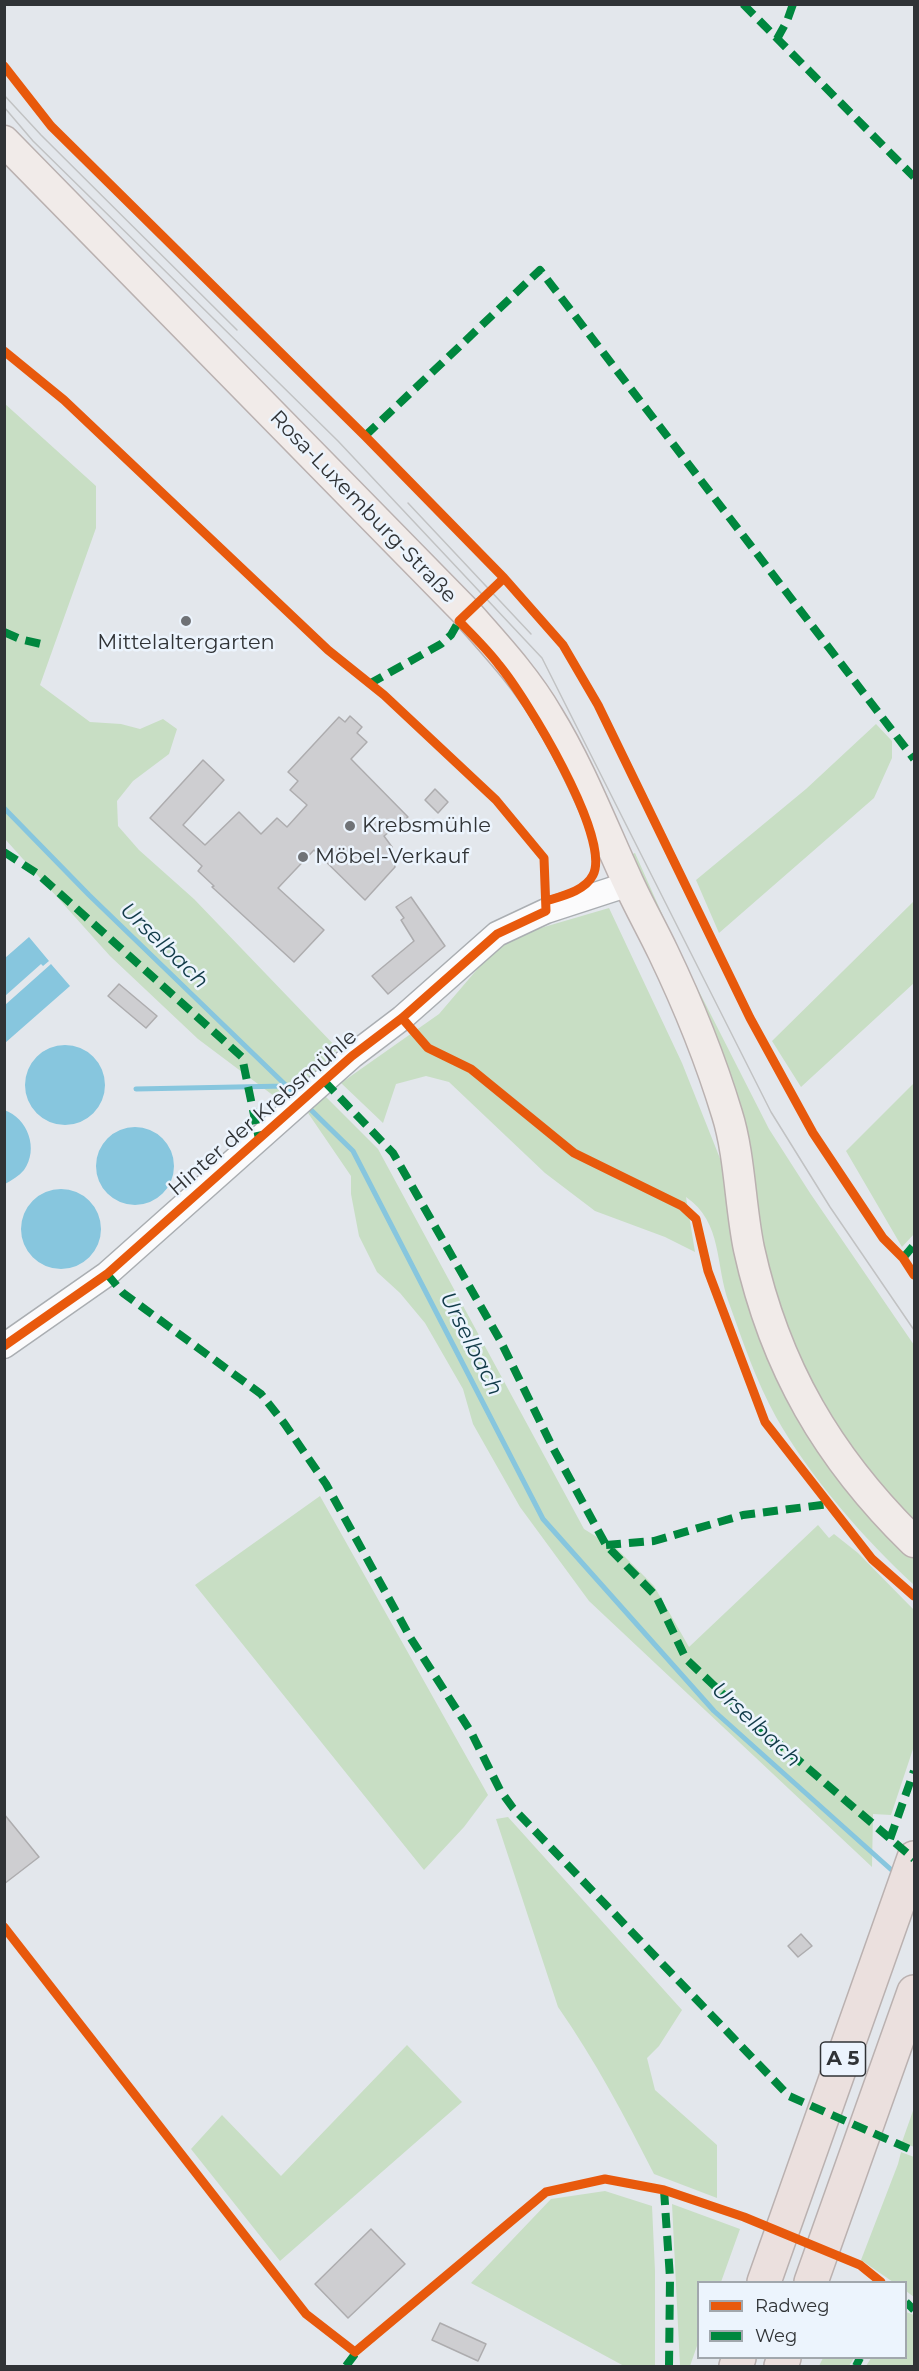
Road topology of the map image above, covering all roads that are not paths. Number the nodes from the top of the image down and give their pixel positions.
1 (4, 141) edge
2 (629, 884) junction
3 (4, 1346) edge
4 (915, 1542) edge
5 (915, 1857) edge
6 (915, 1992) edge
7 (768, 2272) edge
8 (812, 2279) edge

1 - 2 main road, Rosa-Luxemburg-Straße
2 - 3 street, Hinter der Krebsmühle
2 - 4 main road, Rosa-Luxemburg-Straße
5 - 7 highway, A 5
6 - 8 highway, A 5

